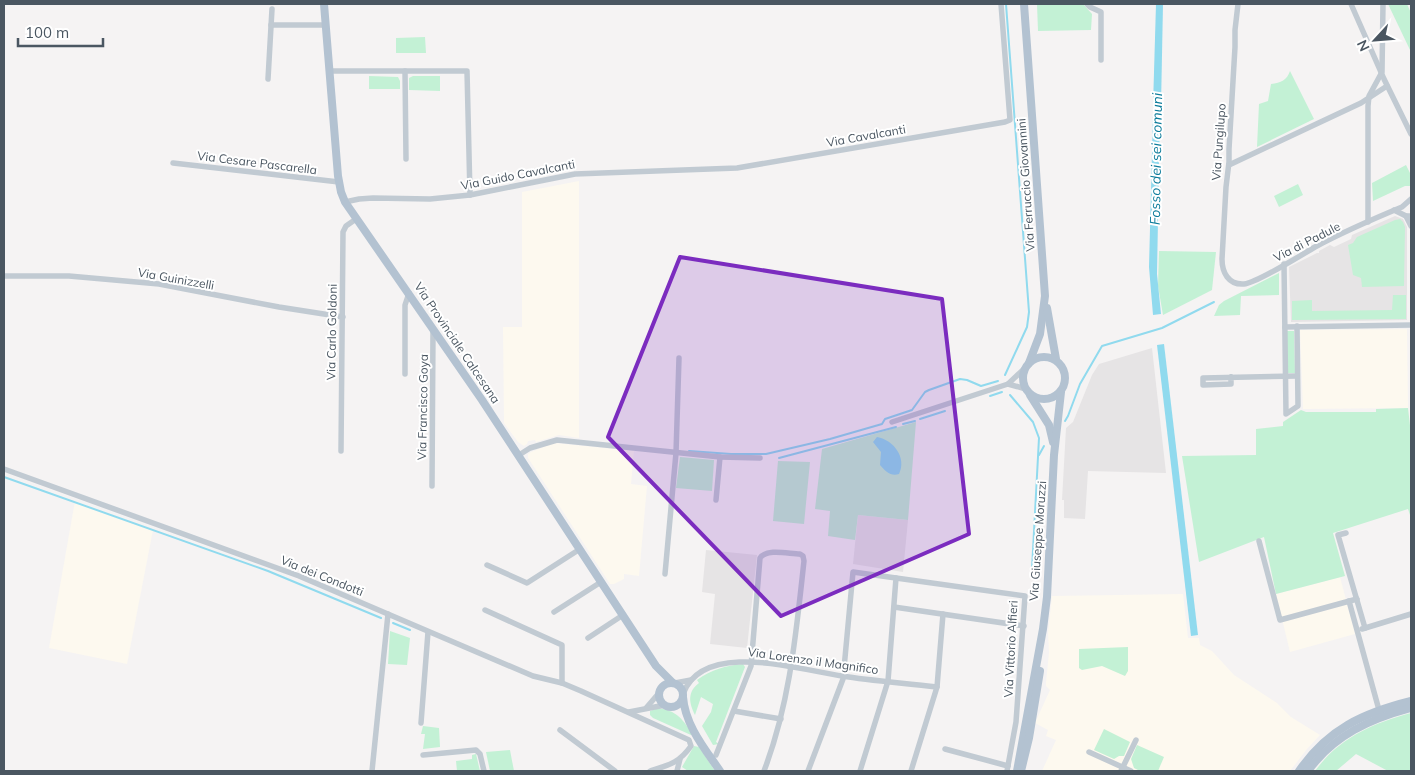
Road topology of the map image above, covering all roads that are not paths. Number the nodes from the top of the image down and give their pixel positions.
1 (324, 4) edge
2 (1001, 4) edge
3 (1024, 4) edge
4 (1087, 4) edge
5 (1238, 4) edge
6 (1351, 4) edge
7 (1383, 4) edge
8 (1094, 6) edge
9 (272, 9) dead end
10 (271, 25) junction
11 (326, 25) junction
12 (1101, 60) dead end
13 (330, 71) junction
14 (405, 71) junction
15 (1382, 72) junction
16 (268, 79) dead end
17 (1387, 86) junction
18 (1369, 96) junction
19 (1411, 134) edge
20 (406, 159) dead end
21 (173, 163) dead end
22 (1229, 165) junction
23 (725, 169) joint
24 (339, 182) junction
25 (470, 195) junction
26 (345, 202) junction
27 (1407, 208) edge
28 (356, 219) junction
29 (1368, 222) junction
30 (1411, 226) edge
31 (1284, 264) junction
32 (4, 276) edge
33 (1229, 279) joint
34 (409, 293) junction
35 (1045, 296) junction
36 (343, 316) junction
37 (1411, 324) edge
38 (1297, 326) junction
39 (1285, 327) junction
40 (433, 328) junction
41 (679, 358) dead end
42 (1056, 360) junction
43 (1027, 366) junction
44 (405, 374) dead end
45 (1285, 376) junction
46 (1298, 376) junction
47 (1231, 377) dead end
48 (1008, 384) junction
49 (1027, 390) junction
50 (1060, 392) junction
51 (892, 422) dead end
52 (340, 452) dead end
53 (676, 453) junction
54 (519, 455) junction
55 (1054, 455) junction
56 (720, 457) junction
57 (760, 458) dead end
58 (4, 469) edge
59 (432, 486) dead end
60 (716, 500) dead end
61 (1346, 533) dead end
62 (1259, 541) dead end
63 (580, 549) junction
64 (487, 565) dead end
65 (665, 574) dead end
66 (896, 578) junction
67 (601, 582) junction
68 (1357, 599) junction
69 (1349, 601) junction
70 (894, 607) junction
71 (485, 610) dead end
72 (554, 612) dead end
73 (388, 614) junction
74 (943, 614) junction
75 (1411, 614) edge
76 (623, 615) junction
77 (1024, 626) junction
78 (1364, 628) junction
79 (1043, 629) junction
80 (1357, 631) junction
81 (428, 632) junction
82 (588, 638) dead end
83 (752, 661) junction
84 (656, 666) junction
85 (792, 667) junction
86 (843, 676) junction
87 (691, 680) junction
88 (888, 681) junction
89 (562, 683) junction
90 (673, 683) junction
91 (937, 687) junction
92 (660, 690) junction
93 (683, 695) junction
94 (1411, 701) edge
95 (669, 706) junction
96 (1411, 708) edge
97 (644, 710) junction
98 (734, 710) junction
99 (1379, 710) junction
100 (627, 712) junction
101 (781, 719) junction
102 (647, 721) junction
103 (688, 721) junction
104 (421, 723) dead end
105 (560, 730) dead end
106 (1136, 740) dead end
107 (945, 749) dead end
108 (1089, 752) dead end
109 (716, 755) dead end
110 (423, 756) dead end
111 (680, 759) junction
112 (670, 765) junction
113 (1008, 769) edge
114 (1122, 769) edge
115 (372, 771) edge
116 (484, 771) edge
117 (615, 771) edge
118 (650, 771) edge
119 (677, 771) edge
120 (720, 771) edge
121 (764, 771) edge
122 (808, 771) edge
123 (860, 771) edge
124 (911, 771) edge
125 (1017, 771) edge
126 (1021, 771) edge
127 (1131, 771) edge
128 (1299, 771) edge
129 (1308, 771) edge

1 - 11 main road, Via Provinciale Calcesana
2 - 23 street, Via Cavalcanti
3 - 35 main road, Via Ferruccio Giovannini
4 - 8 street
5 - 22 street, Via Pungilupo
6 - 15 street
7 - 15 street
8 - 12 street
9 - 10 street
10 - 11 street
10 - 16 street
11 - 13 main road, Via Provinciale Calcesana
13 - 14 street
13 - 24 main road, Via Provinciale Calcesana
14 - 20 street
14 - 25 street
15 - 17 street
15 - 18 street
17 - 18 street
17 - 19 street
18 - 22 street
18 - 29 street
21 - 24 street, Via Cesare Pascarella
22 - 33 street, Via Pungilupo
23 - 25 street, Via Guido Cavalcanti
24 - 26 main road, Via Provinciale Calcesana
25 - 26 street, Via Guido Cavalcanti
26 - 28 main road, Via Provinciale Calcesana
27 - 29 street, Via di Padule
27 - 30 street
28 - 34 main road, Via Provinciale Calcesana
28 - 36 street, Via Carlo Goldoni
29 - 31 street, Via di Padule
31 - 33 street, Via di Padule
31 - 39 street
32 - 36 street, Via Guinizzelli
34 - 40 main road, Via Provinciale Calcesana
34 - 44 street
35 - 42 main road
35 - 43 main road, Via Ferruccio Giovannini
36 - 52 street, Via Carlo Goldoni
37 - 38 street
38 - 39 street
38 - 46 street
39 - 45 street
40 - 54 main road, Via Provinciale Calcesana
40 - 59 street, Via Francisco Goya
41 - 53 street
42 - 43 main road
42 - 50 main road
43 - 48 street
43 - 49 main road
45 - 46 street
45 - 46 street
45 - 47 street
48 - 49 street
48 - 51 street
49 - 50 main road
49 - 55 main road, Via Giuseppe Moruzzi
50 - 55 main road, Via Giuseppe Moruzzi
53 - 54 street
53 - 56 street
53 - 65 street
54 - 63 main road, Via Provinciale Calcesana
55 - 79 main road, Via Giuseppe Moruzzi
56 - 57 street
56 - 60 street
58 - 73 street, Via dei Condotti
61 - 68 street
62 - 69 street
63 - 64 street
63 - 67 main road, Via Provinciale Calcesana
66 - 70 street
66 - 77 street, Via Vittorio Alfieri
66 - 86 street
67 - 72 street
67 - 76 main road, Via Provinciale Calcesana
68 - 69 street
68 - 78 street
69 - 80 street
70 - 74 street
70 - 88 street
71 - 89 street
73 - 81 street, Via dei Condotti
73 - 115 street
74 - 77 street
74 - 91 street
75 - 78 street
76 - 82 street
76 - 84 main road, Via Provinciale Calcesana
77 - 113 street, Via Vittorio Alfieri
78 - 80 street
79 - 125 main road, Via Giuseppe Moruzzi
79 - 126 main road, Via Giuseppe Moruzzi
80 - 99 street
81 - 89 street, Via dei Condotti
81 - 104 street
83 - 85 street, Via Lorenzo il Magnifico
83 - 85 street
83 - 87 street, Via Lorenzo il Magnifico
83 - 98 street
84 - 90 main road, Via Provinciale Calcesana
84 - 92 main road, Via Provinciale Calcesana
85 - 86 street, Via Lorenzo il Magnifico
85 - 101 street
86 - 88 street, Via Lorenzo il Magnifico
86 - 122 street
87 - 90 street, Via Lorenzo il Magnifico
87 - 93 street, Via Lorenzo il Magnifico
88 - 91 street, Via Lorenzo il Magnifico
88 - 123 street
89 - 100 street, Via dei Condotti
90 - 92 main road
90 - 93 main road
91 - 124 street
92 - 95 main road
92 - 97 street
93 - 95 main road
93 - 103 main road
94 - 99 main road
95 - 97 street
95 - 103 main road
96 - 129 main road
97 - 100 street
97 - 102 street
98 - 101 street
98 - 109 street
99 - 128 main road
100 - 102 street, Via dei Condotti
101 - 121 street
102 - 111 street, Via dei Condotti
103 - 120 main road
105 - 117 street
106 - 114 street
107 - 113 street
108 - 114 street
110 - 116 street
111 - 112 street
111 - 119 street
112 - 118 street
112 - 119 street
114 - 127 street

